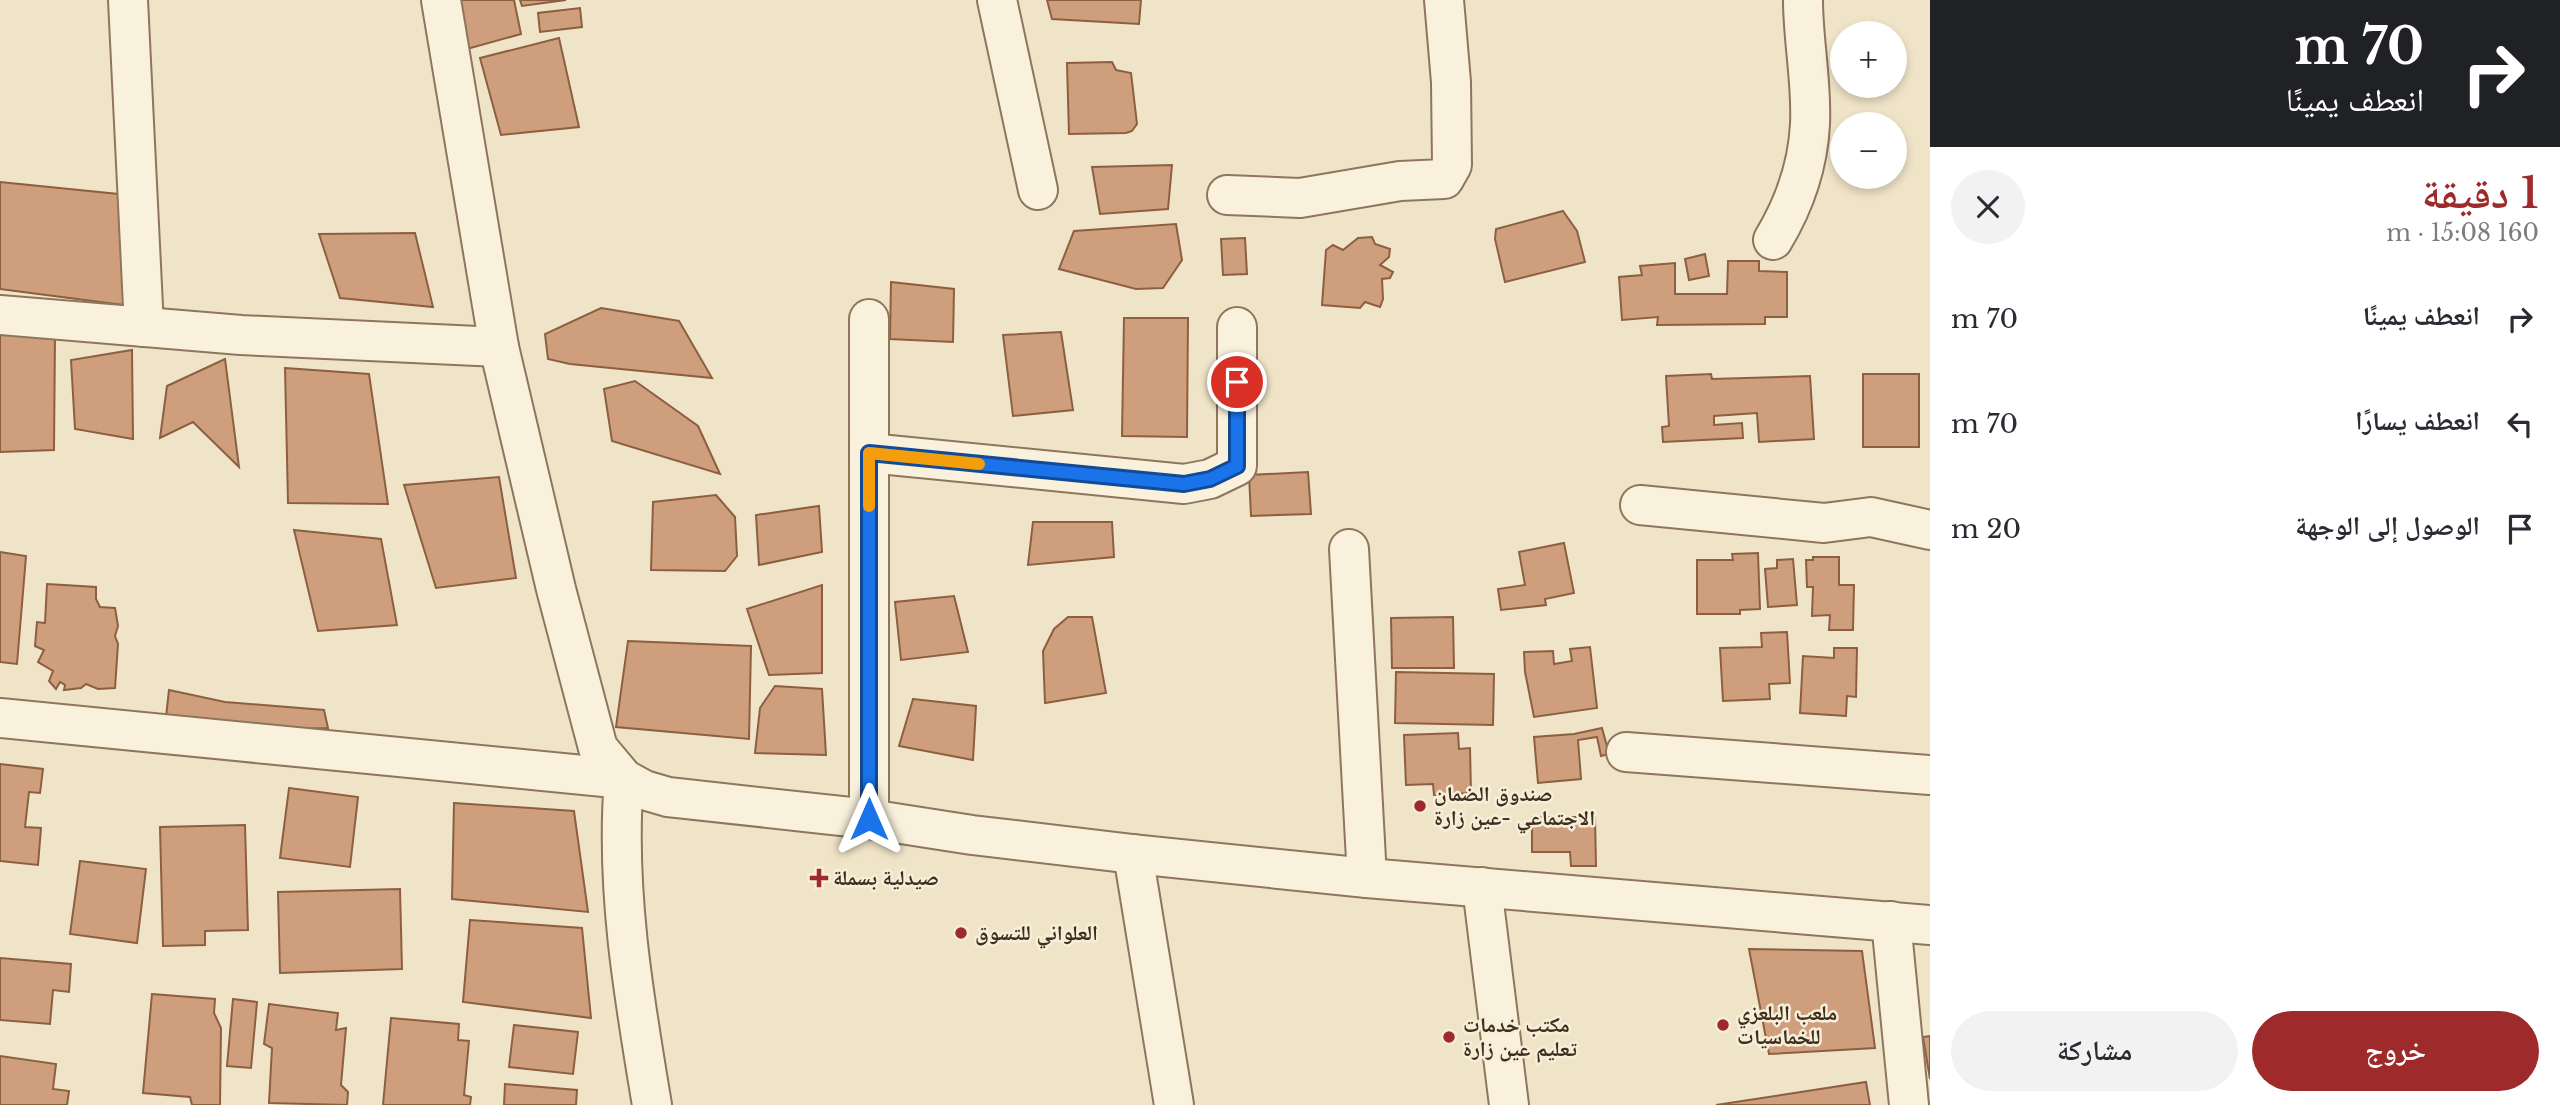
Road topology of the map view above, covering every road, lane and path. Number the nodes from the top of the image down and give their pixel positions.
1 (128, 0) edge
2 (441, 0) edge
3 (997, 0) edge
4 (1444, 0) edge
5 (1803, 0) edge
6 (1038, 190) dead end
7 (1227, 195) dead end
8 (1773, 240) dead end
9 (0, 315) edge
10 (869, 318) dead end
11 (144, 327) junction
12 (1237, 327) dead end
13 (499, 347) junction
14 (869, 453) junction
15 (1640, 505) dead end
16 (1930, 530) edge
17 (1349, 549) dead end
18 (0, 718) edge
19 (1626, 752) dead end
20 (1930, 775) edge
21 (624, 779) junction
22 (869, 819) junction
23 (1133, 854) junction
24 (1367, 878) junction
25 (1482, 887) junction
26 (1891, 921) junction
27 (1930, 925) edge
28 (652, 1105) edge
29 (1174, 1105) edge
30 (1509, 1105) edge
31 (1909, 1105) edge

1 - 11 street
2 - 13 street
3 - 6 street
4 - 7 street
5 - 8 street
9 - 11 street
10 - 14 street
11 - 13 street
12 - 14 street
13 - 21 street
14 - 22 street
15 - 16 street
17 - 24 street
18 - 21 street
19 - 20 street
21 - 22 street
21 - 28 street
22 - 23 street
23 - 24 street
23 - 29 street
24 - 25 street
25 - 26 street
25 - 30 street
26 - 27 street
26 - 31 street

